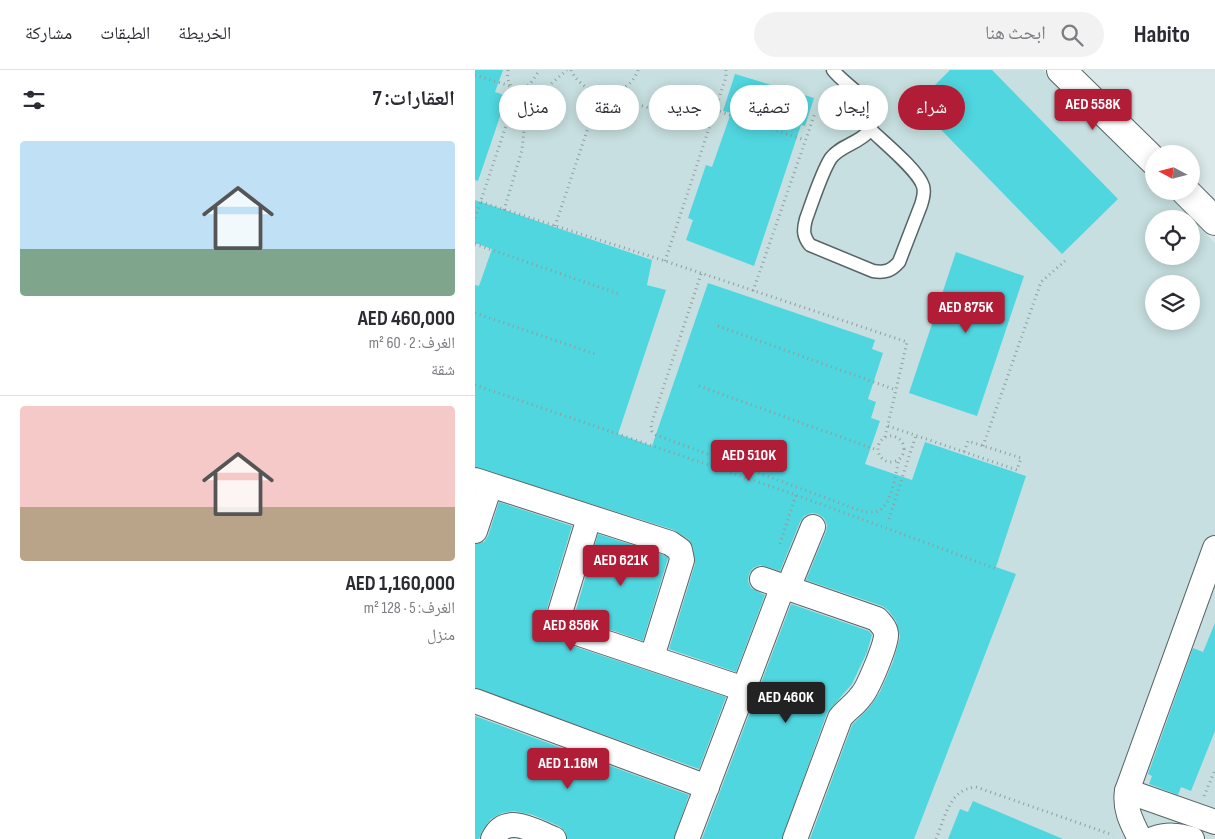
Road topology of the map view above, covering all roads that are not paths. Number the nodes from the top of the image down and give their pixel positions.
1 (1061, 70) edge
2 (831, 71) edge
3 (846, 85) edge
4 (870, 129) joint
5 (1145, 152) edge
6 (1194, 200) edge
7 (1215, 221) edge
8 (483, 483) edge
9 (589, 518) junction
10 (813, 527) dead end
11 (475, 531) edge
12 (1215, 548) edge
13 (778, 584) junction
14 (652, 657) junction
15 (744, 689) junction
16 (475, 702) edge
17 (707, 786) junction
18 (1127, 791) junction
19 (1205, 818) edge
20 (493, 839) edge
21 (554, 839) edge
22 (687, 839) edge
23 (795, 839) edge
24 (1141, 839) edge
25 (1153, 839) edge
26 (1192, 839) edge

1 - 5 street
2 - 3 lane
4 - 4 lane
6 - 7 street
8 - 9 street
8 - 11 street
9 - 14 street
9 - 14 street
10 - 13 street
12 - 18 street
13 - 15 street
13 - 23 street
14 - 15 street
15 - 17 street
16 - 17 street
17 - 22 street
18 - 19 street
18 - 24 street
20 - 21 street
25 - 26 street

